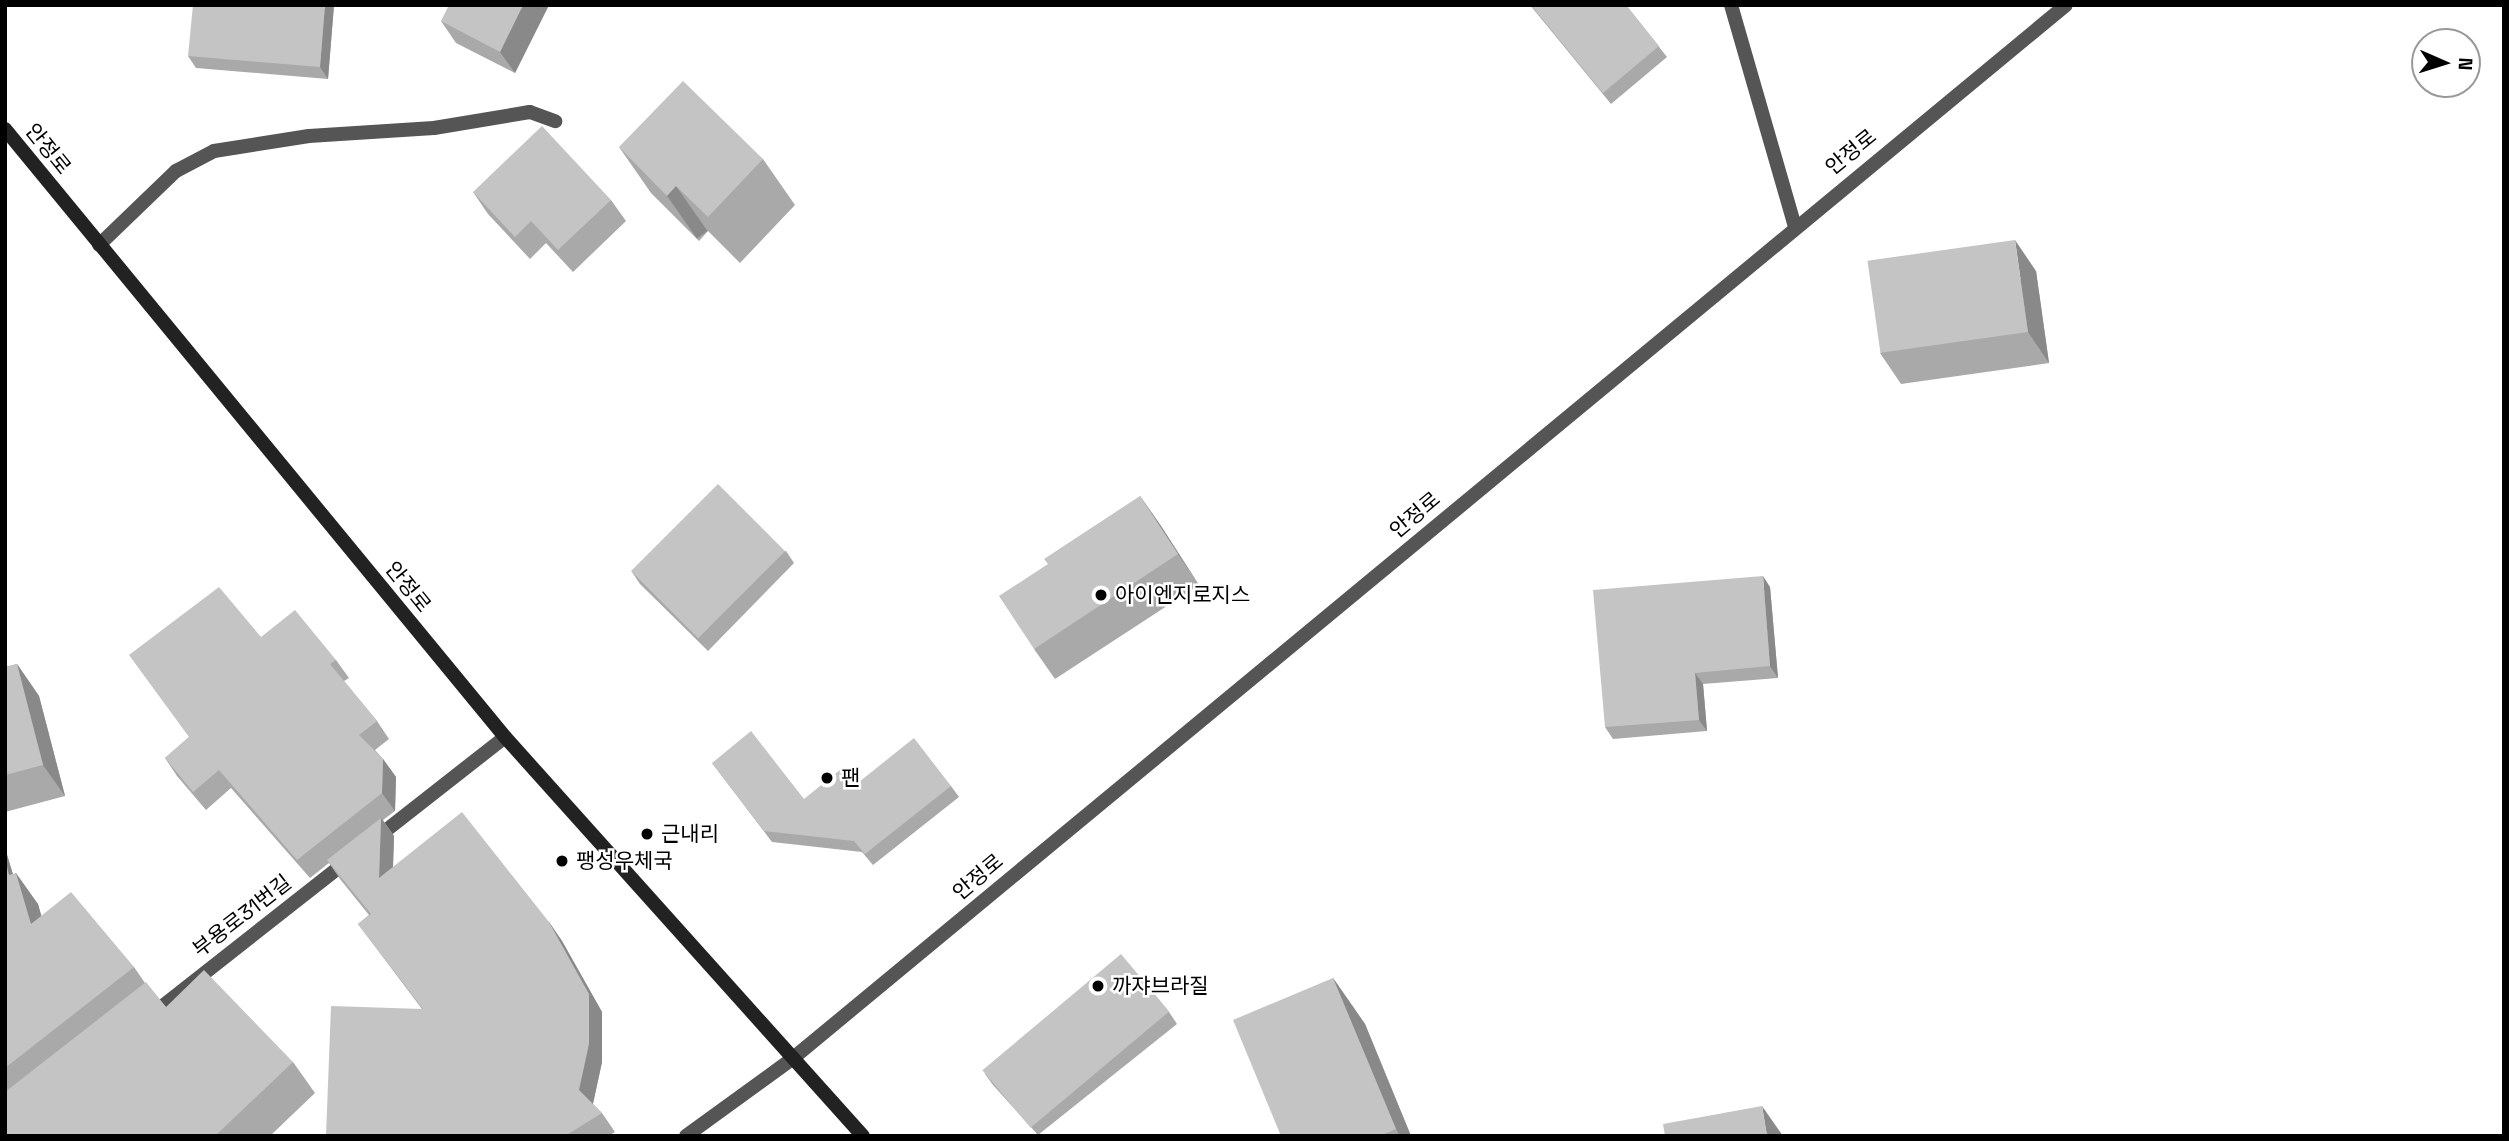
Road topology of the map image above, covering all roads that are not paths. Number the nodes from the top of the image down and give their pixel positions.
1 (1731, 5) edge
2 (2066, 5) edge
3 (555, 121) dead end
4 (5, 130) edge
5 (1795, 227) junction
6 (99, 245) junction
7 (505, 737) junction
8 (136, 1027) edge
9 (792, 1059) junction
10 (686, 1136) edge
11 (863, 1136) edge

1 - 5 street
2 - 5 street, 안정로
3 - 6 street
4 - 6 main road, 안정로
5 - 9 street, 안정로
6 - 7 main road, 안정로
7 - 8 street, 부용로31번길
7 - 9 main road, 안정로
9 - 10 street
9 - 11 main road, 안정로

